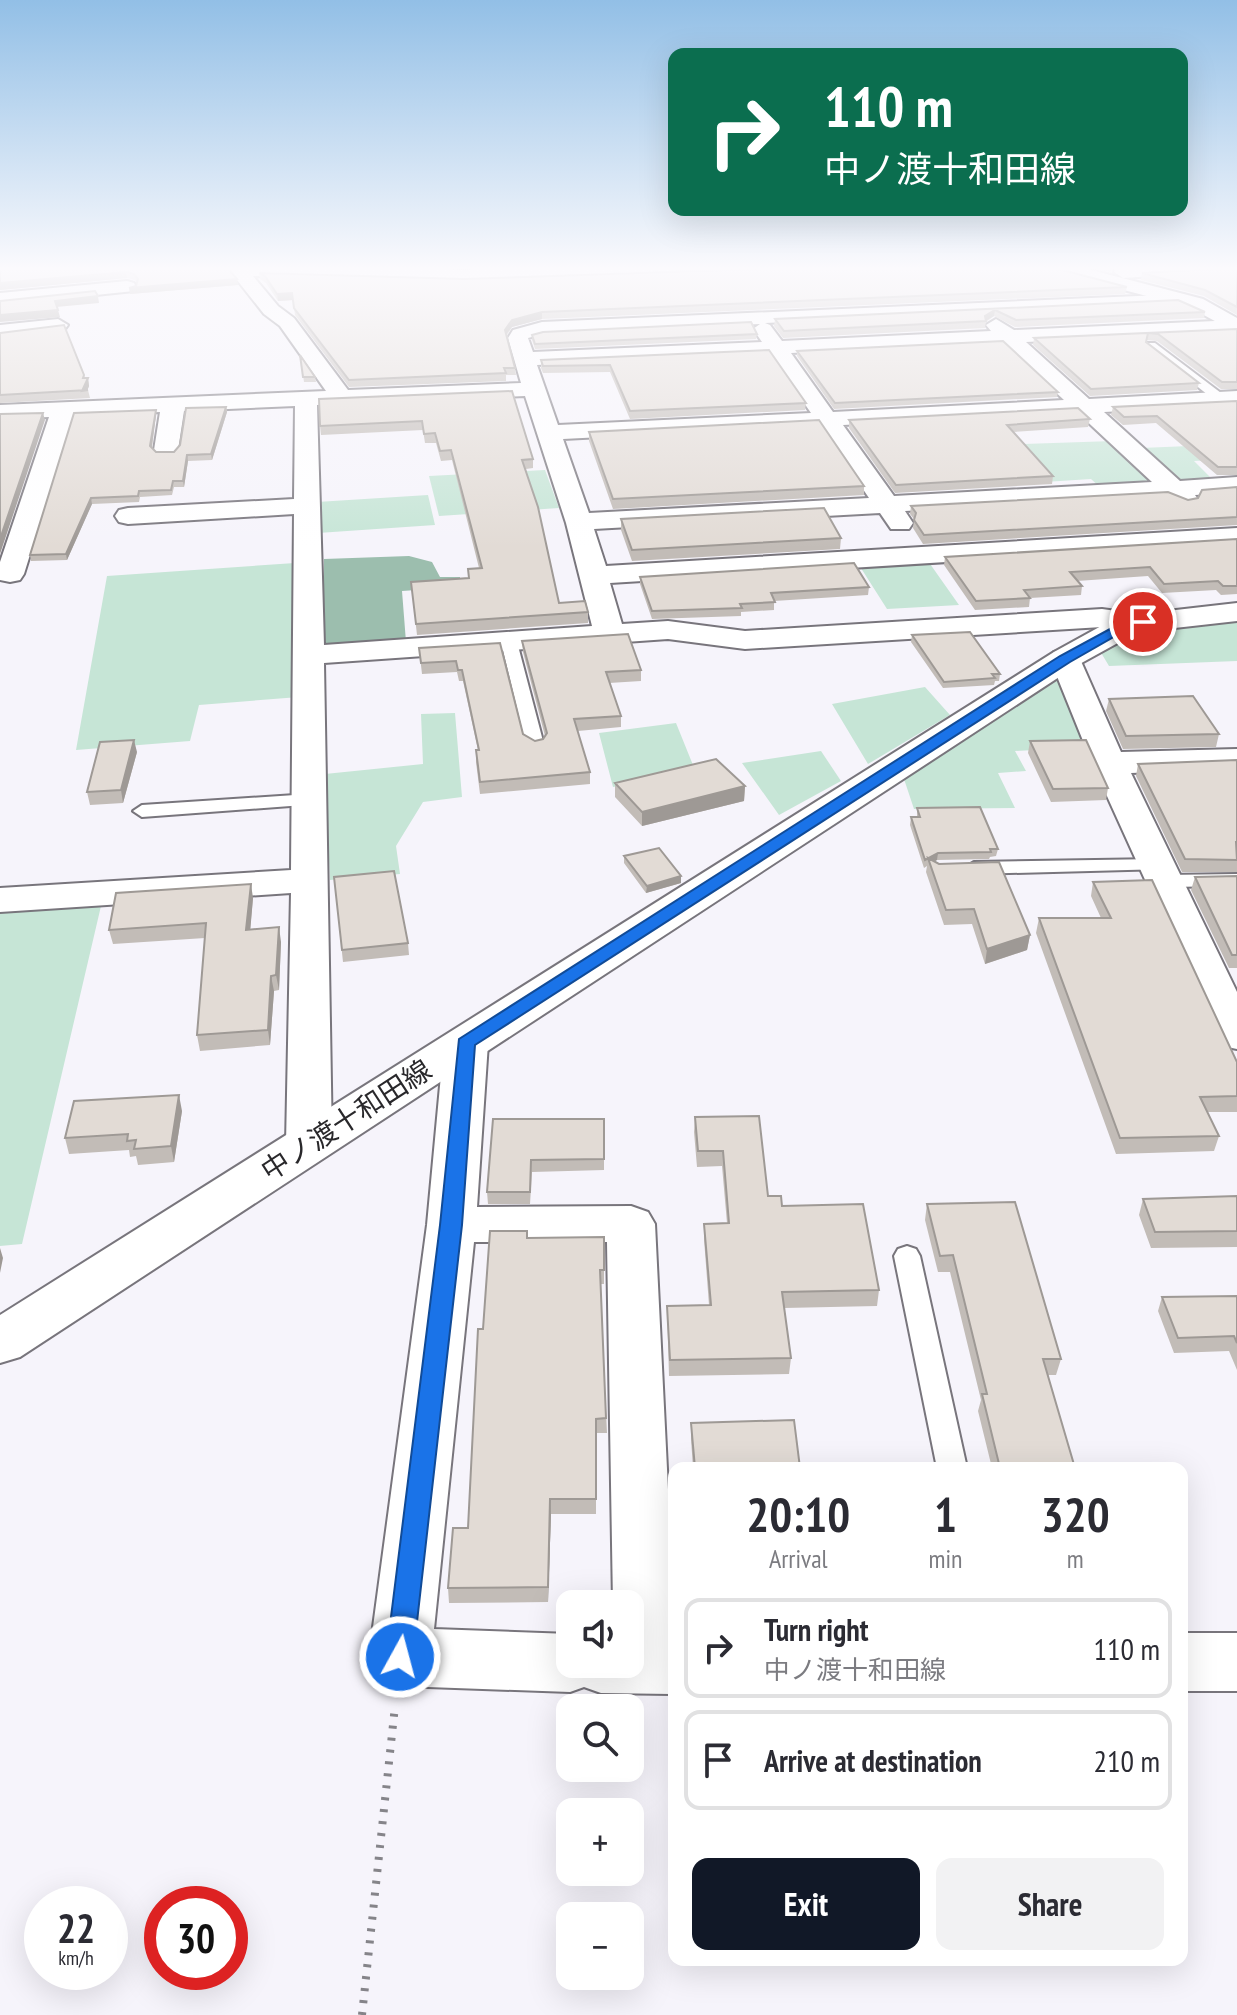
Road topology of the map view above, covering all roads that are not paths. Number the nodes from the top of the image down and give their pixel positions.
1 (315, 360) edge
2 (524, 360) edge
3 (786, 360) edge
4 (1034, 360) edge
5 (1173, 360) edge
6 (533, 389) junction
7 (342, 397) junction
8 (306, 398) junction
9 (1229, 398) edge
10 (173, 405) junction
11 (1084, 405) junction
12 (63, 410) junction
13 (0, 412) edge
14 (829, 418) junction
15 (549, 433) junction
16 (166, 450) edge
17 (1237, 485) edge
18 (1174, 488) junction
19 (886, 504) junction
20 (306, 506) junction
21 (128, 516) dead end
22 (578, 522) junction
23 (1230, 541) edge
24 (923, 555) junction
25 (10, 574) dead end
26 (596, 575) junction
27 (1237, 612) edge
28 (1143, 622) junction
29 (609, 634) junction
30 (509, 642) junction
31 (310, 655) junction
32 (1065, 659) junction
33 (535, 745) edge
34 (1237, 759) edge
35 (1109, 763) junction
36 (310, 800) junction
37 (142, 811) dead end
38 (952, 868) edge
39 (1161, 873) junction
40 (310, 880) junction
41 (1237, 880) edge
42 (0, 900) edge
43 (1237, 1036) edge
44 (466, 1043) junction
45 (309, 1144) junction
46 (451, 1225) junction
47 (907, 1256) dead end
48 (0, 1342) edge
49 (951, 1462) edge
50 (638, 1590) edge
51 (1188, 1662) edge
52 (1237, 1662) edge
53 (556, 1663) edge

1 - 7 street
2 - 6 street
3 - 14 street
4 - 11 street
5 - 9 lane
6 - 7 street
6 - 15 street
7 - 8 street
8 - 10 street
8 - 20 street
9 - 11 street
10 - 12 street
10 - 16 street
11 - 14 street
11 - 18 street
12 - 13 street
12 - 25 street
14 - 15 street
14 - 19 street
15 - 22 street
17 - 18 street
18 - 19 street
18 - 23 street
19 - 22 street
19 - 24 street
20 - 21 street
20 - 31 street
22 - 26 street
23 - 24 street
24 - 26 street
26 - 29 street
27 - 28 main road, 中ノ渡十和田線
28 - 29 street
28 - 32 main road, 中ノ渡十和田線
29 - 30 street
30 - 31 street
30 - 33 lane
31 - 36 street
32 - 35 street
32 - 44 main road, 中ノ渡十和田線
34 - 35 street
35 - 39 street
36 - 37 lane
36 - 40 street
38 - 39 lane
39 - 41 lane
39 - 43 street
40 - 42 street
40 - 45 street
44 - 45 main road, 中ノ渡十和田線
44 - 46 street
45 - 48 main road, 中ノ渡十和田線
46 - 50 street
46 - 53 street
47 - 49 lane
51 - 52 street

